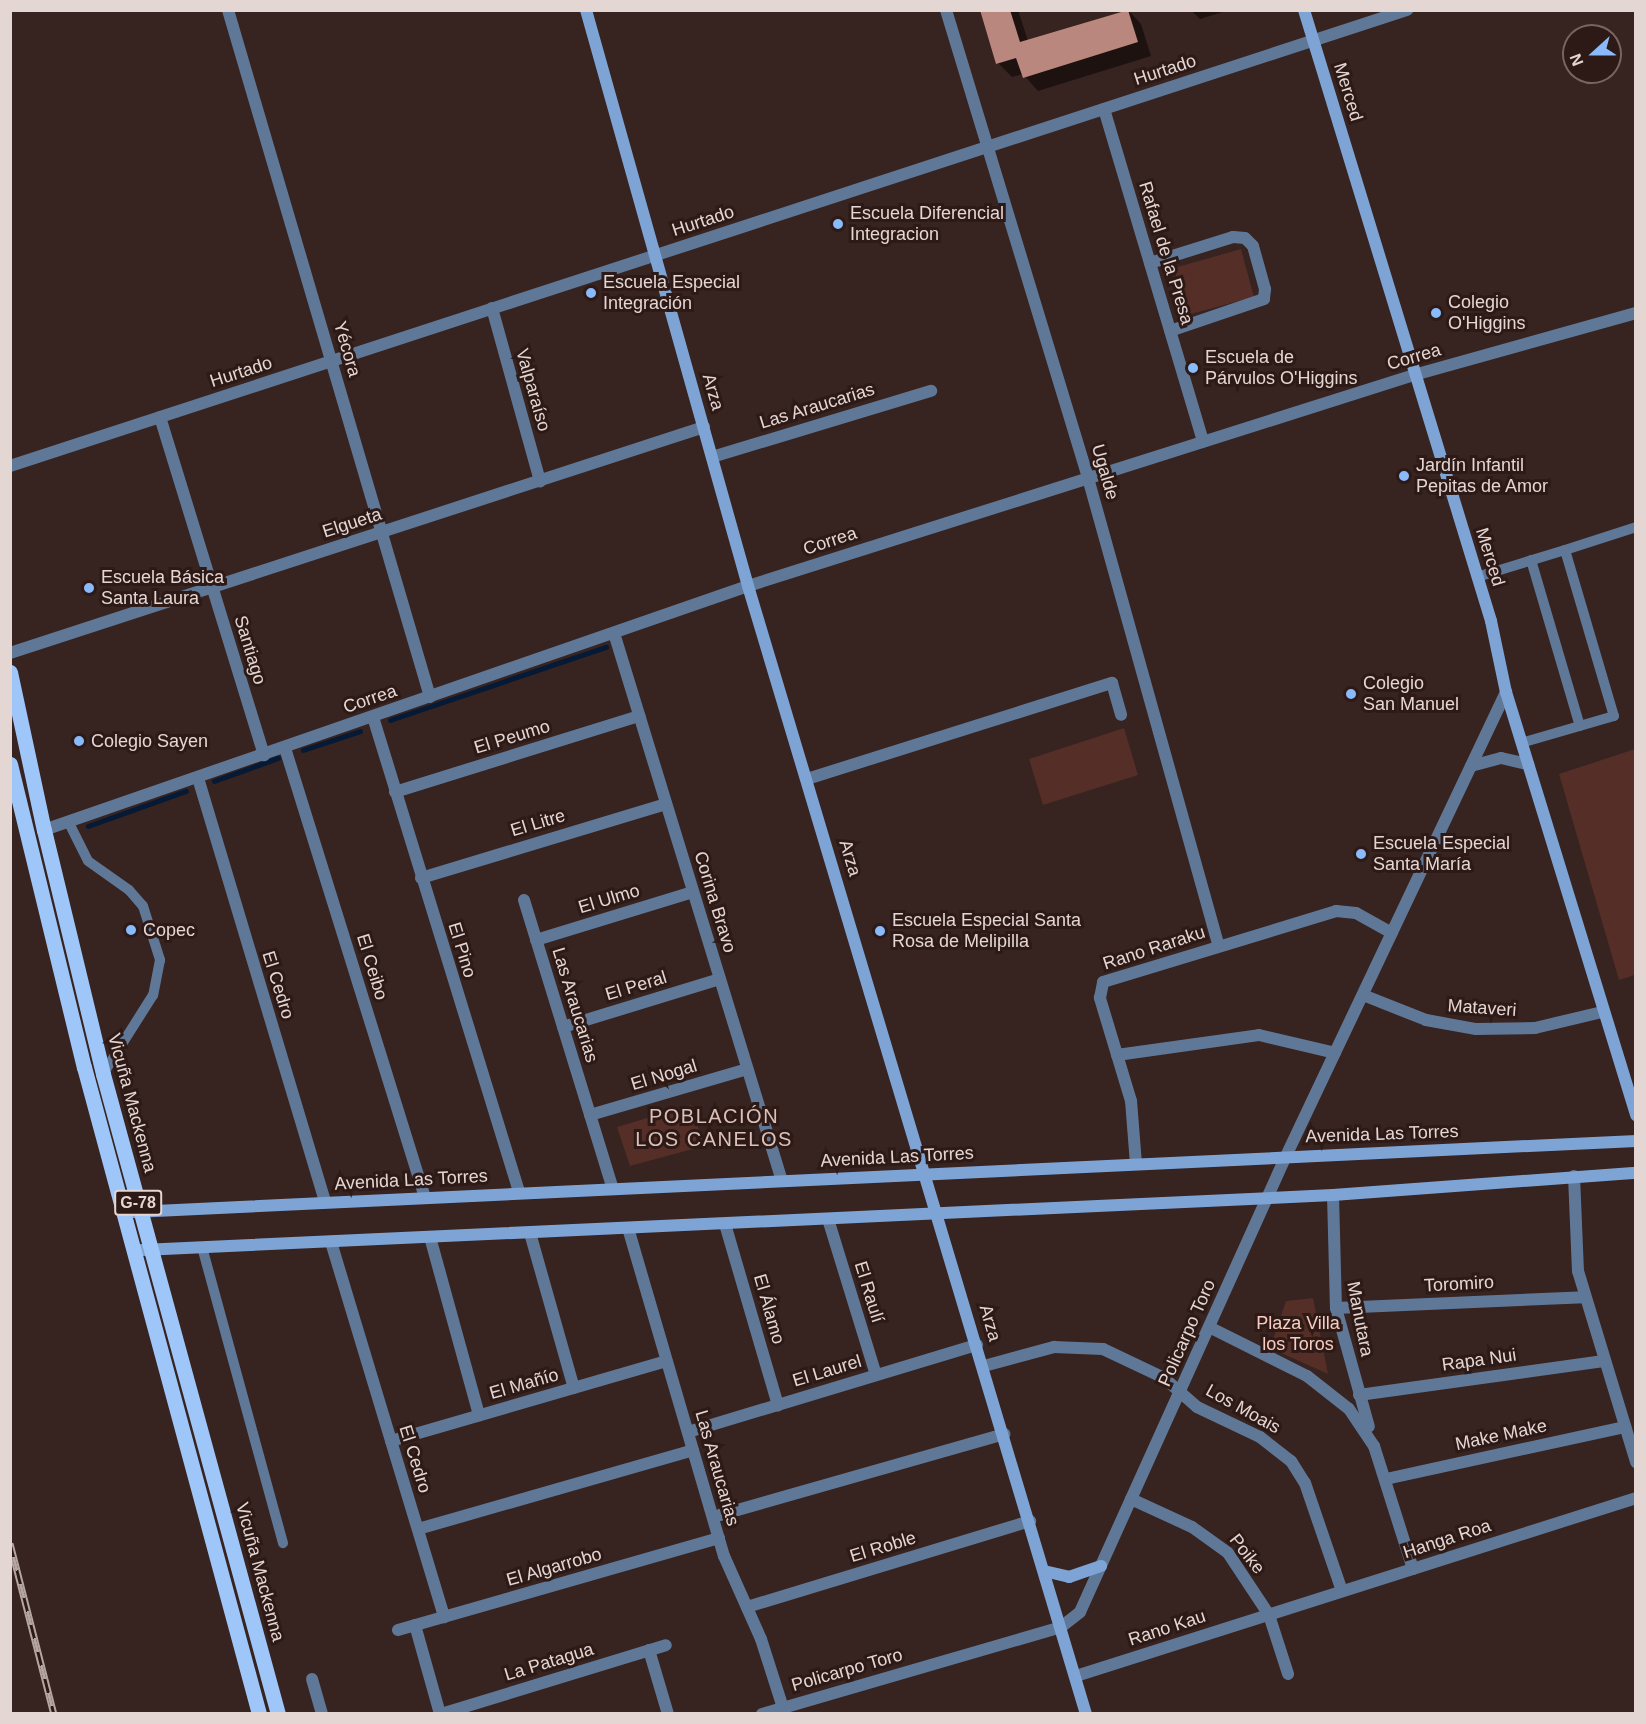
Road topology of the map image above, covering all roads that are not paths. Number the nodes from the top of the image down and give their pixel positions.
1 (228, 10) edge
2 (586, 10) edge
3 (946, 10) edge
4 (1304, 10) edge
5 (1407, 10) edge
6 (1314, 41) junction
7 (1104, 109) junction
8 (989, 146) junction
9 (656, 255) junction
10 (1150, 263) junction
11 (492, 309) junction
12 (1635, 313) edge
13 (1170, 331) junction
14 (332, 361) junction
15 (1414, 375) junction
16 (932, 391) dead end
17 (160, 417) junction
18 (704, 427) junction
19 (1203, 442) junction
20 (712, 457) junction
21 (10, 466) edge
22 (1089, 478) junction
23 (540, 481) junction
24 (1635, 527) edge
25 (382, 532) junction
26 (1565, 550) junction
27 (1531, 560) junction
28 (1477, 577) junction
29 (748, 586) junction
30 (213, 588) junction
31 (614, 633) junction
32 (10, 653) edge
33 (10, 672) edge
34 (1506, 692) junction
35 (430, 697) junction
36 (1121, 715) dead end
37 (639, 716) junction
38 (373, 717) junction
39 (1580, 726) junction
40 (1521, 743) junction
41 (285, 748) junction
42 (264, 755) junction
43 (10, 764) edge
44 (1528, 764) junction
45 (1471, 766) junction
46 (198, 778) junction
47 (807, 778) junction
48 (395, 792) junction
49 (666, 804) junction
50 (69, 823) junction
51 (44, 830) junction
52 (421, 878) junction
53 (693, 892) junction
54 (524, 900) dead end
55 (1392, 933) junction
56 (536, 940) junction
57 (1219, 946) junction
58 (720, 979) junction
59 (1363, 994) junction
60 (1602, 1012) junction
61 (563, 1028) junction
62 (1335, 1053) junction
63 (1117, 1054) junction
64 (747, 1068) junction
65 (103, 1074) junction
66 (590, 1115) junction
67 (1635, 1115) edge
68 (1635, 1141) edge
69 (1286, 1156) junction
70 (1136, 1164) junction
71 (1635, 1173) edge
72 (927, 1174) junction
73 (1574, 1176) junction
74 (782, 1181) junction
75 (613, 1189) junction
76 (519, 1193) junction
77 (1333, 1195) junction
78 (425, 1198) junction
79 (1268, 1198) junction
80 (325, 1202) junction
81 (141, 1211) junction
82 (124, 1212) junction
83 (939, 1214) junction
84 (828, 1219) junction
85 (725, 1224) junction
86 (628, 1228) junction
87 (530, 1233) junction
88 (430, 1238) junction
89 (332, 1242) junction
90 (202, 1247) junction
91 (151, 1249) junction
92 (134, 1250) junction
93 (1584, 1297) junction
94 (1336, 1308) junction
95 (1209, 1327) junction
96 (978, 1345) junction
97 (667, 1361) junction
98 (1604, 1361) junction
99 (984, 1366) junction
100 (876, 1375) junction
101 (574, 1388) junction
102 (1180, 1392) junction
103 (1359, 1395) junction
104 (778, 1405) junction
105 (479, 1415) junction
106 (1625, 1427) junction
107 (688, 1432) junction
108 (1004, 1434) junction
109 (391, 1441) junction
110 (1374, 1446) junction
111 (693, 1450) junction
112 (1635, 1462) edge
113 (1386, 1479) junction
114 (1635, 1498) edge
115 (1131, 1499) junction
116 (712, 1517) junction
117 (1030, 1521) junction
118 (418, 1529) junction
119 (719, 1538) junction
120 (283, 1543) dead end
121 (1101, 1566) junction
122 (1413, 1569) junction
123 (1044, 1571) junction
124 (1342, 1591) junction
125 (747, 1607) junction
126 (1269, 1615) junction
127 (444, 1617) junction
128 (415, 1625) junction
129 (1061, 1627) junction
130 (398, 1630) dead end
131 (666, 1645) dead end
132 (649, 1650) junction
133 (1288, 1674) dead end
134 (1076, 1676) junction
135 (312, 1678) dead end
136 (784, 1711) edge
137 (259, 1713) edge
138 (278, 1713) edge
139 (322, 1713) edge
140 (441, 1713) edge
141 (668, 1713) edge
142 (762, 1713) edge
143 (1086, 1713) edge

1 - 14 street, Yécora
2 - 9 main road, Arza
3 - 8 street, Ugalde
4 - 6 main road, Merced
5 - 6 street, Hurtado
6 - 7 street, Hurtado
6 - 15 main road, Merced
7 - 8 street, Hurtado
7 - 10 street, Rafael de la Presa
8 - 9 street, Hurtado
8 - 22 street, Ugalde
9 - 11 street, Hurtado
9 - 18 main road, Arza
10 - 13 street, Rafael de la Presa
10 - 13 street
11 - 14 street, Hurtado
11 - 23 street, Valparaíso
12 - 15 street, Correa
13 - 19 street, Rafael de la Presa
14 - 17 street, Hurtado
14 - 25 street, Yécora
15 - 19 street, Correa
15 - 28 main road, Merced
16 - 20 street, Las Araucarias
17 - 21 street, Hurtado
17 - 30 street, Santiago
18 - 20 main road, Arza
18 - 23 street, Elgueta
19 - 22 street, Correa
20 - 29 main road, Arza
22 - 29 street, Correa
22 - 57 street, Ugalde
23 - 25 street, Elgueta
24 - 26 lane
25 - 30 street, Elgueta
25 - 35 street, Yécora
26 - 27 lane
26 - 39 lane
27 - 28 lane
27 - 39 lane
28 - 34 main road, Merced
29 - 31 street, Correa
29 - 47 main road, Arza
30 - 32 street, Elgueta
30 - 42 street, Santiago
31 - 35 street, Correa
31 - 37 street, Corina Bravo
33 - 51 main road, Vicuña Mackenna / G-78
34 - 40 main road, Merced
34 - 45 street, Policarpo Toro
35 - 38 street, Correa
36 - 47 street
37 - 48 street, El Peumo
37 - 49 street, Corina Bravo
38 - 41 street, Correa
38 - 48 street, El Pino
39 - 40 lane
40 - 44 main road, Merced
41 - 42 street, Correa
41 - 78 street, El Ceibo
42 - 46 street, Correa
43 - 82 main road, Vicuña Mackenna / G-78
44 - 45 street
44 - 60 main road, Merced
45 - 55 street, Policarpo Toro
46 - 50 street, Correa
46 - 80 street, El Cedro
47 - 72 main road, Arza
48 - 52 street, El Pino
49 - 52 street, El Litre
49 - 53 street, Corina Bravo
50 - 51 street, Correa
50 - 65 lane
51 - 65 main road, Vicuña Mackenna / G-78
52 - 76 street, El Pino
53 - 56 street, El Ulmo
53 - 58 street, Corina Bravo
54 - 56 street, Las Araucarias
55 - 57 street, Rano Raraku
55 - 59 street, Policarpo Toro
56 - 61 street, Las Araucarias
57 - 63 street, Rano Raraku
58 - 61 street, El Peral
58 - 64 street, Corina Bravo
59 - 60 street, Mataveri
59 - 62 street, Policarpo Toro
60 - 67 main road, Merced
61 - 66 street, Las Araucarias
62 - 63 street
62 - 69 street, Policarpo Toro
63 - 70 street, Rano Raraku
64 - 66 street, El Nogal
64 - 74 street, Corina Bravo
65 - 81 main road, Vicuña Mackenna / G-78
66 - 75 street, Las Araucarias
68 - 69 main road, Avenida Las Torres
69 - 70 main road, Avenida Las Torres
69 - 79 street, Policarpo Toro
70 - 72 main road, Avenida Las Torres
71 - 73 main road
72 - 74 main road, Avenida Las Torres
72 - 83 main road, Arza
73 - 77 main road
73 - 93 street
74 - 75 main road, Avenida Las Torres
75 - 76 main road, Avenida Las Torres
76 - 78 main road, Avenida Las Torres
77 - 79 main road
77 - 94 street, Manutara
78 - 80 main road, Avenida Las Torres
79 - 83 main road
79 - 95 street, Policarpo Toro
80 - 81 main road, Avenida Las Torres
81 - 82 main road, Avenida Las Torres
81 - 91 main road, Vicuña Mackenna / G-78
82 - 92 main road, Vicuña Mackenna / G-78
83 - 84 main road
83 - 96 main road, Arza
84 - 85 main road
84 - 100 street, El Raulí
85 - 86 main road
85 - 104 street, El Álamo
86 - 87 main road
86 - 97 street, Las Araucarias
87 - 88 main road
87 - 101 street
88 - 89 main road
88 - 105 street
89 - 90 main road
89 - 109 street, El Cedro
90 - 91 main road
90 - 120 lane
91 - 92 main road
91 - 138 main road, Vicuña Mackenna / G-78
92 - 137 main road, Vicuña Mackenna / G-78
93 - 94 street, Toromiro
93 - 98 street
94 - 103 street, Manutara
95 - 102 street, Policarpo Toro
95 - 110 street, Manutara
96 - 99 main road, Arza
96 - 100 street, El Laurel
97 - 101 street, El Mañío
97 - 107 street, Las Araucarias
98 - 103 street, Rapa Nui
98 - 106 street
99 - 102 street, Los Moais
99 - 108 main road, Arza
100 - 104 street, El Laurel
101 - 105 street, El Mañío
102 - 115 street, Policarpo Toro
102 - 124 street, Los Moais
103 - 110 street, Manutara
104 - 107 street, El Laurel
105 - 109 street, El Mañío
106 - 112 street
106 - 113 street, Make Make
107 - 111 street, Las Araucarias
108 - 116 street
108 - 117 main road, Arza
109 - 118 street, El Cedro
110 - 113 street, Manutara
111 - 116 street, Las Araucarias
111 - 118 street
113 - 122 street, Manutara
114 - 122 street, Hanga Roa
115 - 121 street, Policarpo Toro
115 - 126 street, Poike
116 - 119 street, Las Araucarias
117 - 123 main road, Arza
117 - 125 street, El Roble
118 - 127 street, El Cedro
119 - 125 street, Las Araucarias
119 - 127 street, El Algarrobo
121 - 123 main road
121 - 129 street, Policarpo Toro
122 - 124 street, Hanga Roa
123 - 129 main road, Arza
124 - 126 street, Hanga Roa
125 - 136 street, Las Araucarias
126 - 133 street, Poike
126 - 134 street, Rano Kau
127 - 128 street, El Algarrobo
128 - 130 street, El Algarrobo
128 - 140 street
129 - 134 main road, Arza
129 - 136 street, Policarpo Toro
131 - 132 street, La Patagua
132 - 140 street, La Patagua
132 - 141 street
134 - 143 main road, Arza
135 - 139 street
136 - 142 street, Policarpo Toro

